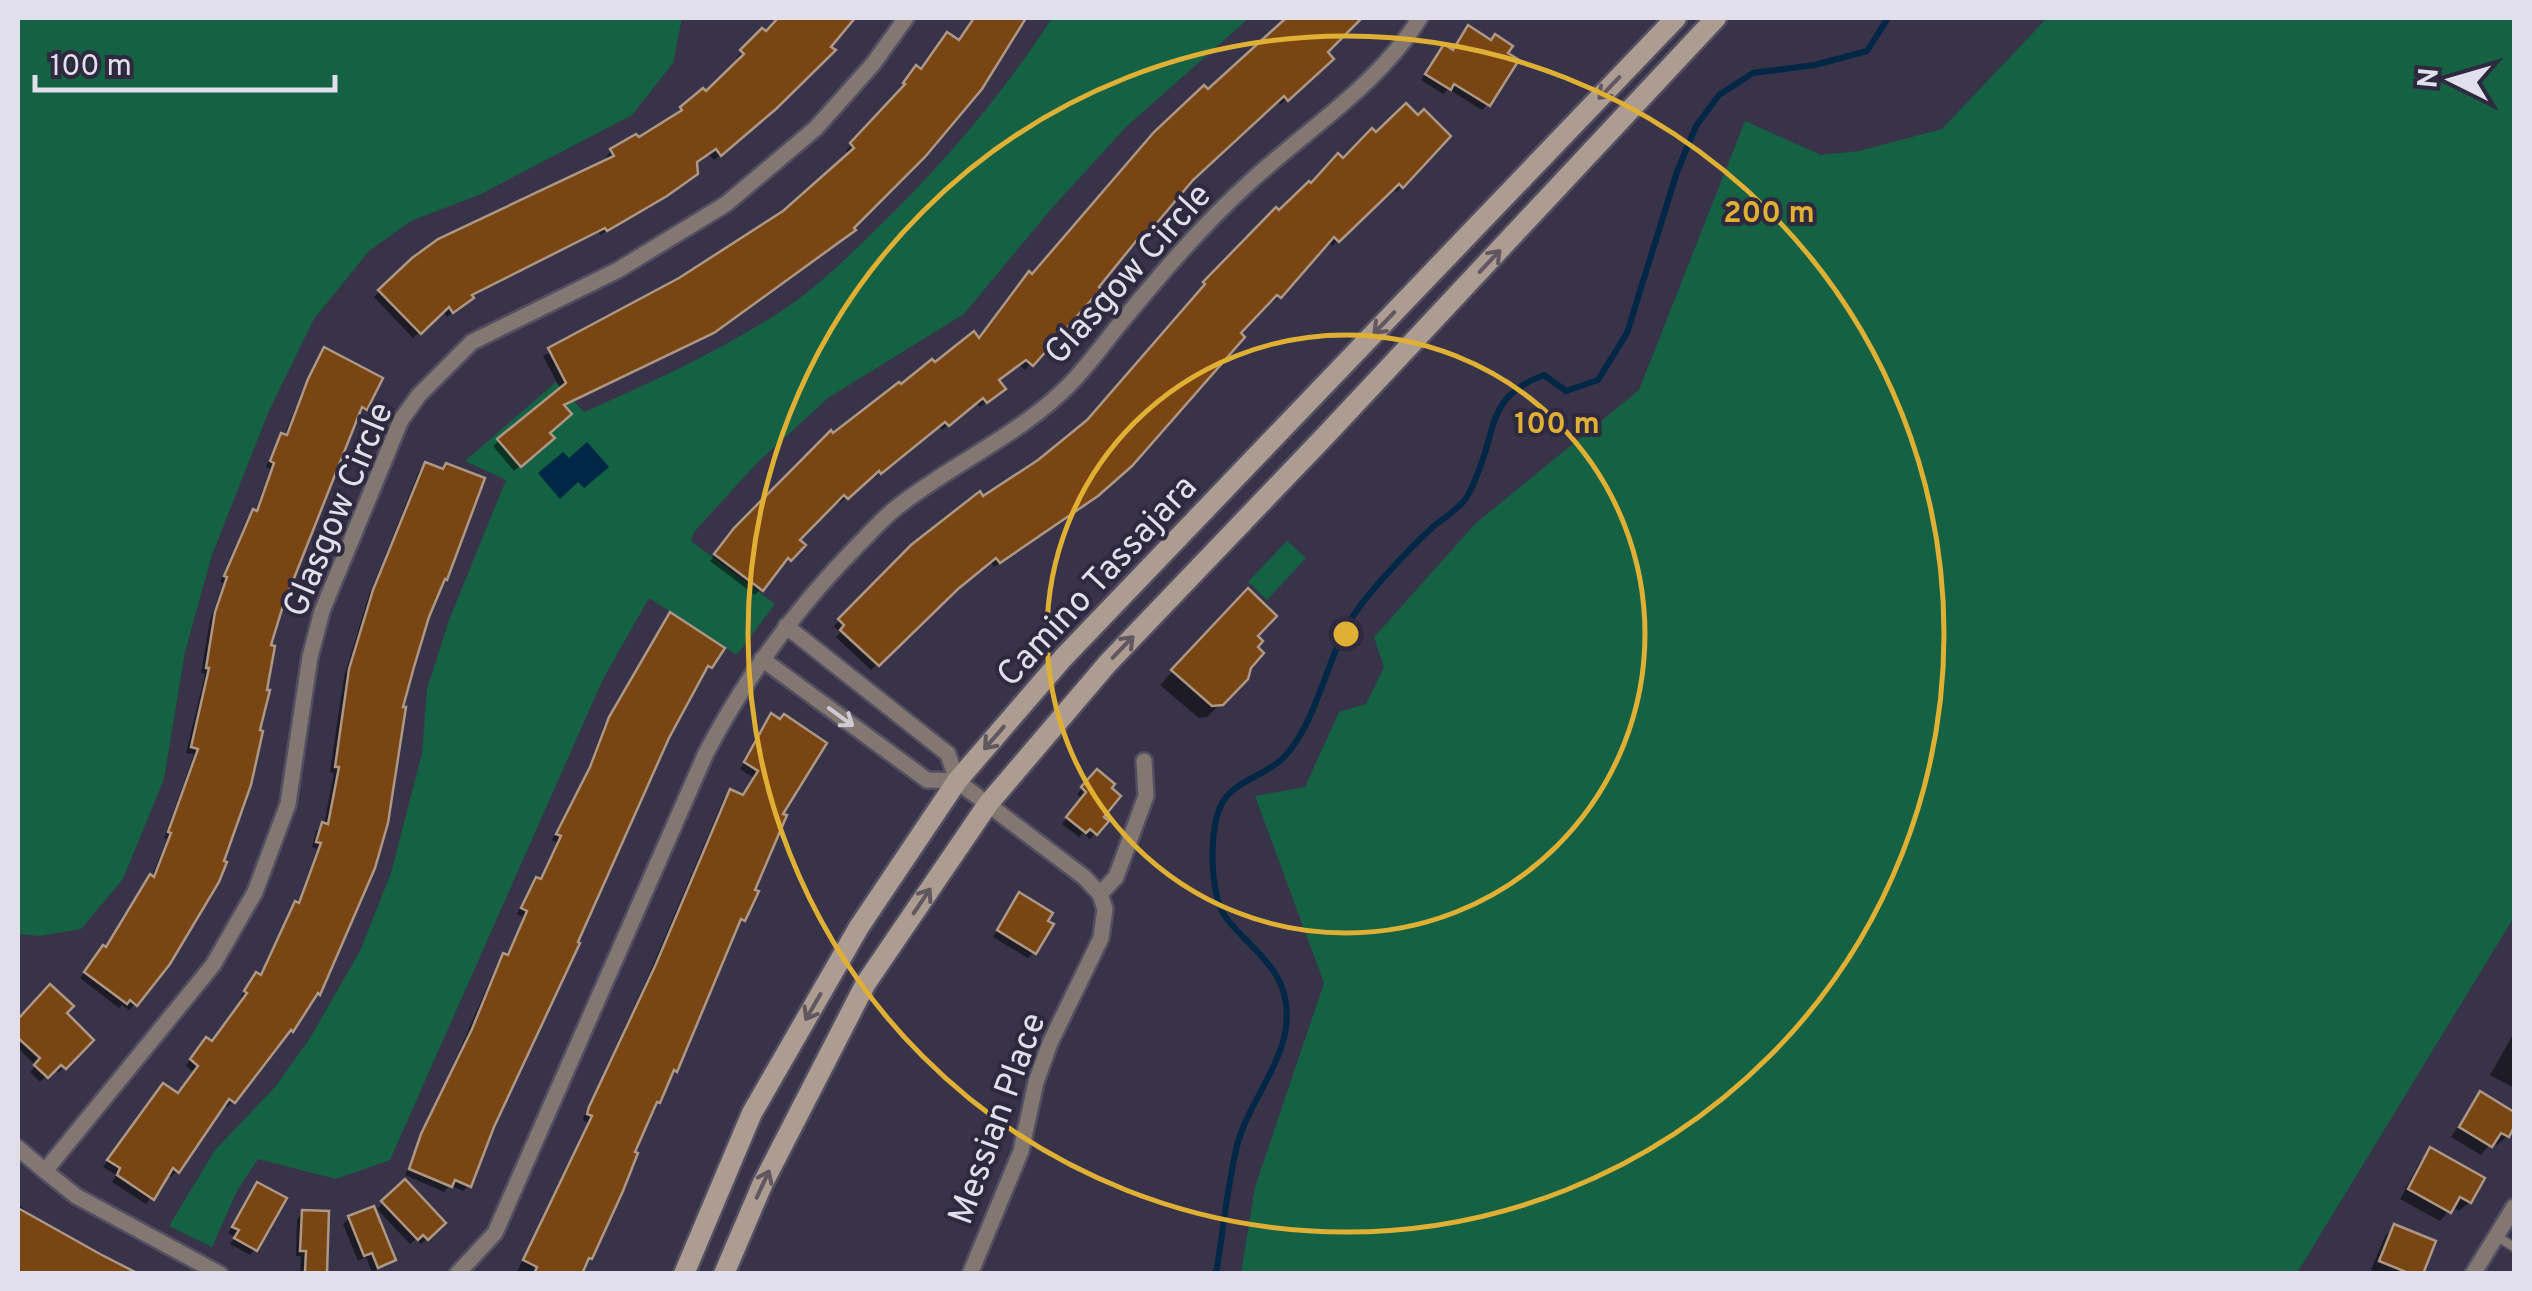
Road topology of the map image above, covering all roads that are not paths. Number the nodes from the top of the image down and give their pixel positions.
1 (906, 18) edge
2 (1420, 18) edge
3 (1676, 18) edge
4 (1716, 18) edge
5 (786, 626) junction
6 (762, 659) junction
7 (1144, 761) dead end
8 (958, 781) junction
9 (988, 804) junction
10 (1100, 894) junction
11 (18, 1148) edge
12 (45, 1171) junction
13 (2514, 1207) edge
14 (2496, 1236) junction
15 (2514, 1247) edge
16 (220, 1274) edge
17 (457, 1274) edge
18 (684, 1274) edge
19 (724, 1274) edge
20 (970, 1274) edge
21 (2473, 1274) edge

1 - 12 street, Glasgow Circle
2 - 5 street, Glasgow Circle
3 -> 8 main road, Camino Tassajara
9 -> 4 main road, Camino Tassajara
5 - 6 street, Glasgow Circle
5 - 8 street
6 -> 8 street
6 - 17 street, Glasgow Circle
7 - 10 street
8 - 9 street
8 -> 18 main road, Camino Tassajara
9 - 10 street
19 -> 9 main road, Camino Tassajara
10 - 20 street, Messian Place
11 - 12 street
12 - 16 street
13 - 14 street
14 - 15 lane
14 - 21 street

